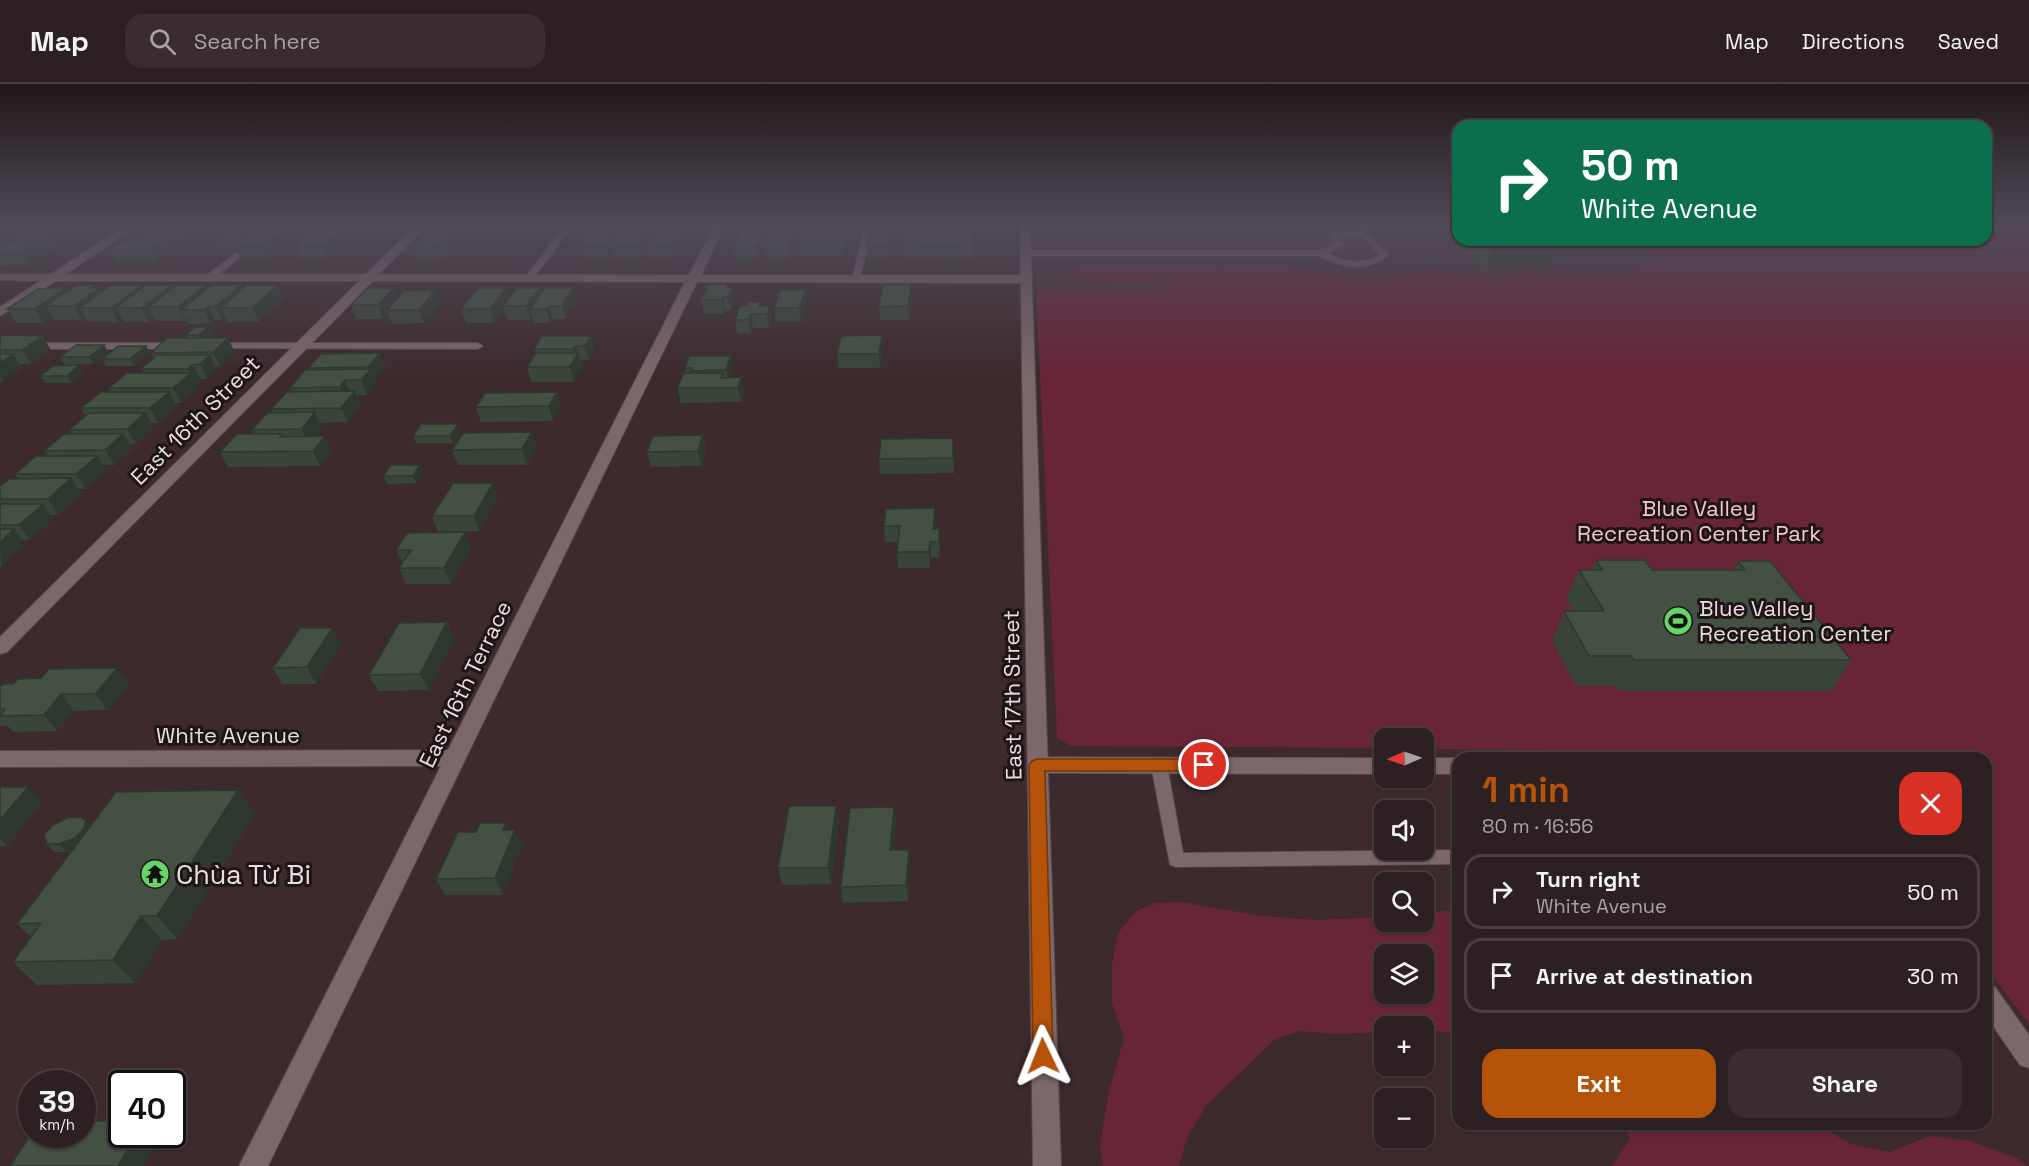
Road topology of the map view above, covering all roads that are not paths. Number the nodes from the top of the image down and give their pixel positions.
1 (56, 274) edge
2 (214, 274) edge
3 (373, 274) edge
4 (532, 274) edge
5 (695, 274) edge
6 (857, 274) edge
7 (1026, 274) edge
8 (0, 277) edge
9 (52, 277) junction
10 (210, 278) junction
11 (369, 278) junction
12 (529, 278) junction
13 (693, 278) junction
14 (856, 279) junction
15 (1026, 279) junction
16 (0, 312) edge
17 (478, 345) dead end
18 (0, 346) edge
19 (184, 346) edge
20 (207, 346) edge
21 (301, 346) junction
22 (0, 648) edge
23 (455, 758) junction
24 (0, 759) edge
25 (1037, 765) junction
26 (1159, 765) junction
27 (1374, 766) edge
28 (1434, 766) edge
29 (1452, 766) edge
30 (1452, 857) edge
31 (1992, 1004) edge
32 (2029, 1056) edge
33 (253, 1166) edge
34 (1047, 1166) edge

1 - 9 street
2 - 10 lane
3 - 11 street, East 16th Street
4 - 12 lane
5 - 13 street, East 16th Terrace
6 - 14 lane
7 - 15 street, East 17th Street
8 - 9 street
9 - 10 street
9 - 16 street
10 - 11 street
11 - 12 street
11 - 21 street, East 16th Street
12 - 13 street
13 - 14 street
13 - 23 street, East 16th Terrace
14 - 15 street
15 - 25 street, East 17th Street
17 - 21 lane
18 - 19 lane
20 - 21 lane
21 - 22 street, East 16th Street
23 - 24 street, White Avenue
23 - 33 street, East 16th Terrace
25 - 26 street
25 - 34 street, East 17th Street
26 - 27 street
26 - 30 lane
28 - 29 street
31 - 32 street

